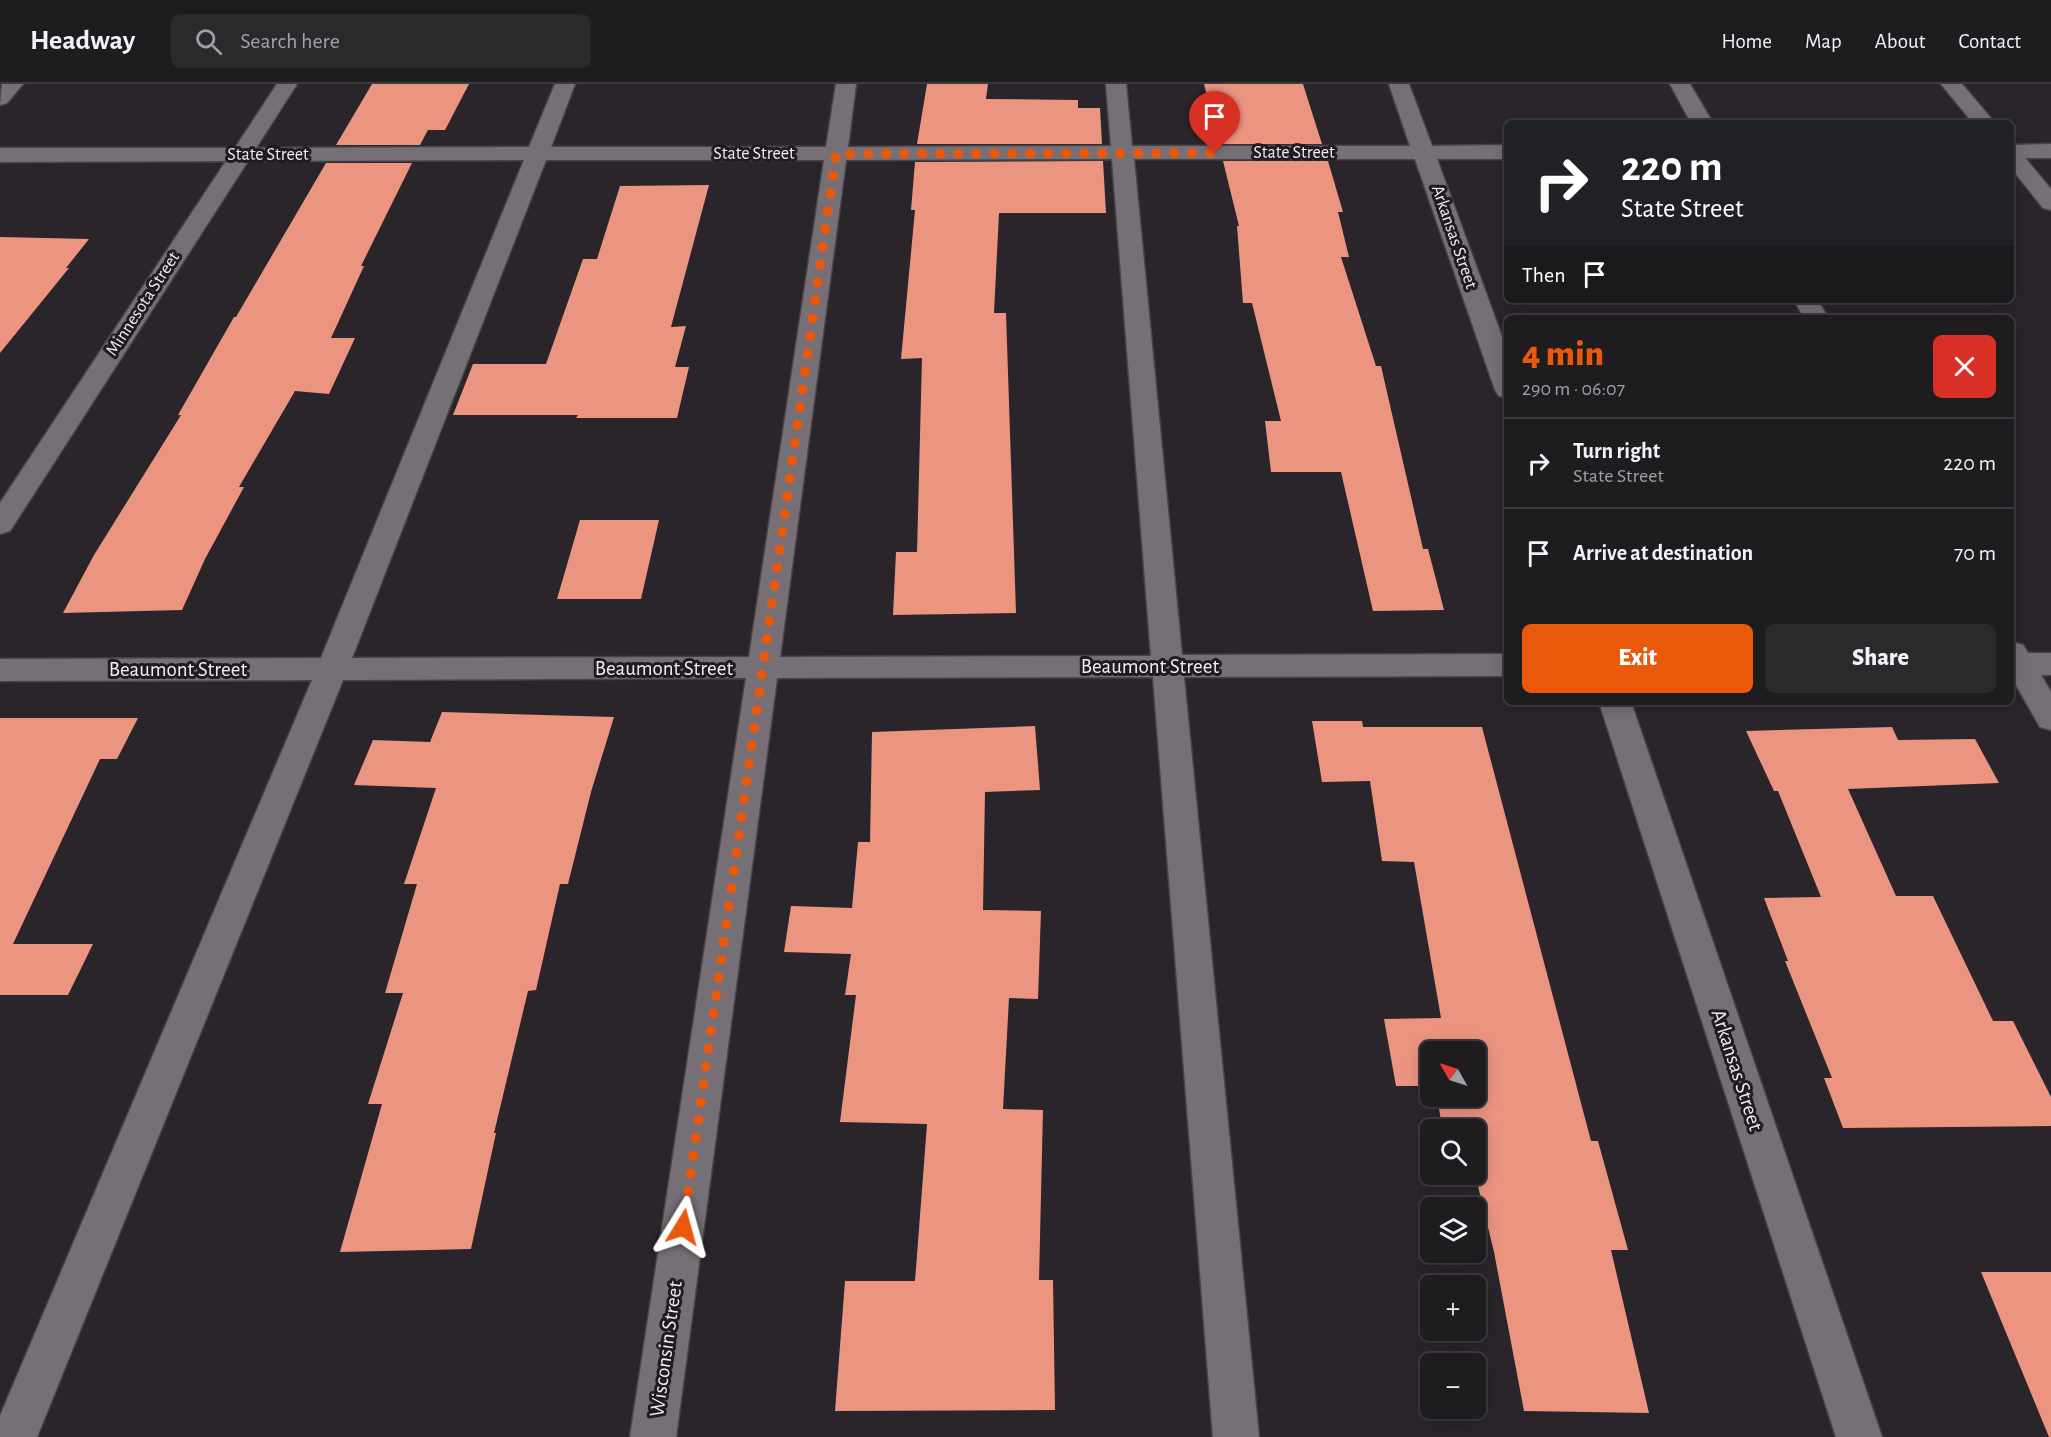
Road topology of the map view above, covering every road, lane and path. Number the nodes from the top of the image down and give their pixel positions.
1 (14, 84) edge
2 (286, 84) edge
3 (564, 84) edge
4 (846, 84) edge
5 (1116, 84) edge
6 (1399, 84) edge
7 (1680, 84) edge
8 (1951, 84) edge
9 (0, 99) edge
10 (1700, 120) edge
11 (1981, 120) edge
12 (2014, 151) edge
13 (2051, 151) edge
14 (1425, 152) junction
15 (1504, 152) edge
16 (1122, 153) junction
17 (538, 154) junction
18 (836, 154) junction
19 (0, 155) edge
20 (241, 155) junction
21 (2014, 158) edge
22 (2051, 203) edge
23 (1504, 379) edge
24 (0, 525) edge
25 (2014, 660) edge
26 (2051, 664) edge
27 (1504, 665) edge
28 (1168, 666) junction
29 (763, 667) junction
30 (332, 669) junction
31 (0, 670) edge
32 (1616, 705) edge
33 (2051, 719) edge
34 (14, 1437) edge
35 (653, 1437) edge
36 (1236, 1437) edge
37 (1859, 1437) edge

1 - 9 street
2 - 20 street, Minnesota Street
3 - 17 street
4 - 18 street, Wisconsin Street
5 - 16 street
6 - 14 street, Arkansas Street
7 - 10 street
8 - 11 street
12 - 13 street
14 - 15 street, State Street
14 - 16 street, State Street
14 - 23 street, Arkansas Street
16 - 18 street, State Street
16 - 28 street
17 - 18 street, State Street
17 - 20 street, State Street
17 - 30 street
18 - 29 street, Wisconsin Street
19 - 20 street, State Street
20 - 24 street, Minnesota Street
21 - 22 street
25 - 26 street
25 - 33 street
27 - 28 street, Beaumont Street
28 - 29 street, Beaumont Street
28 - 36 street
29 - 30 street, Beaumont Street
29 - 35 street, Wisconsin Street
30 - 31 street, Beaumont Street
30 - 34 street
32 - 37 street, Arkansas Street

